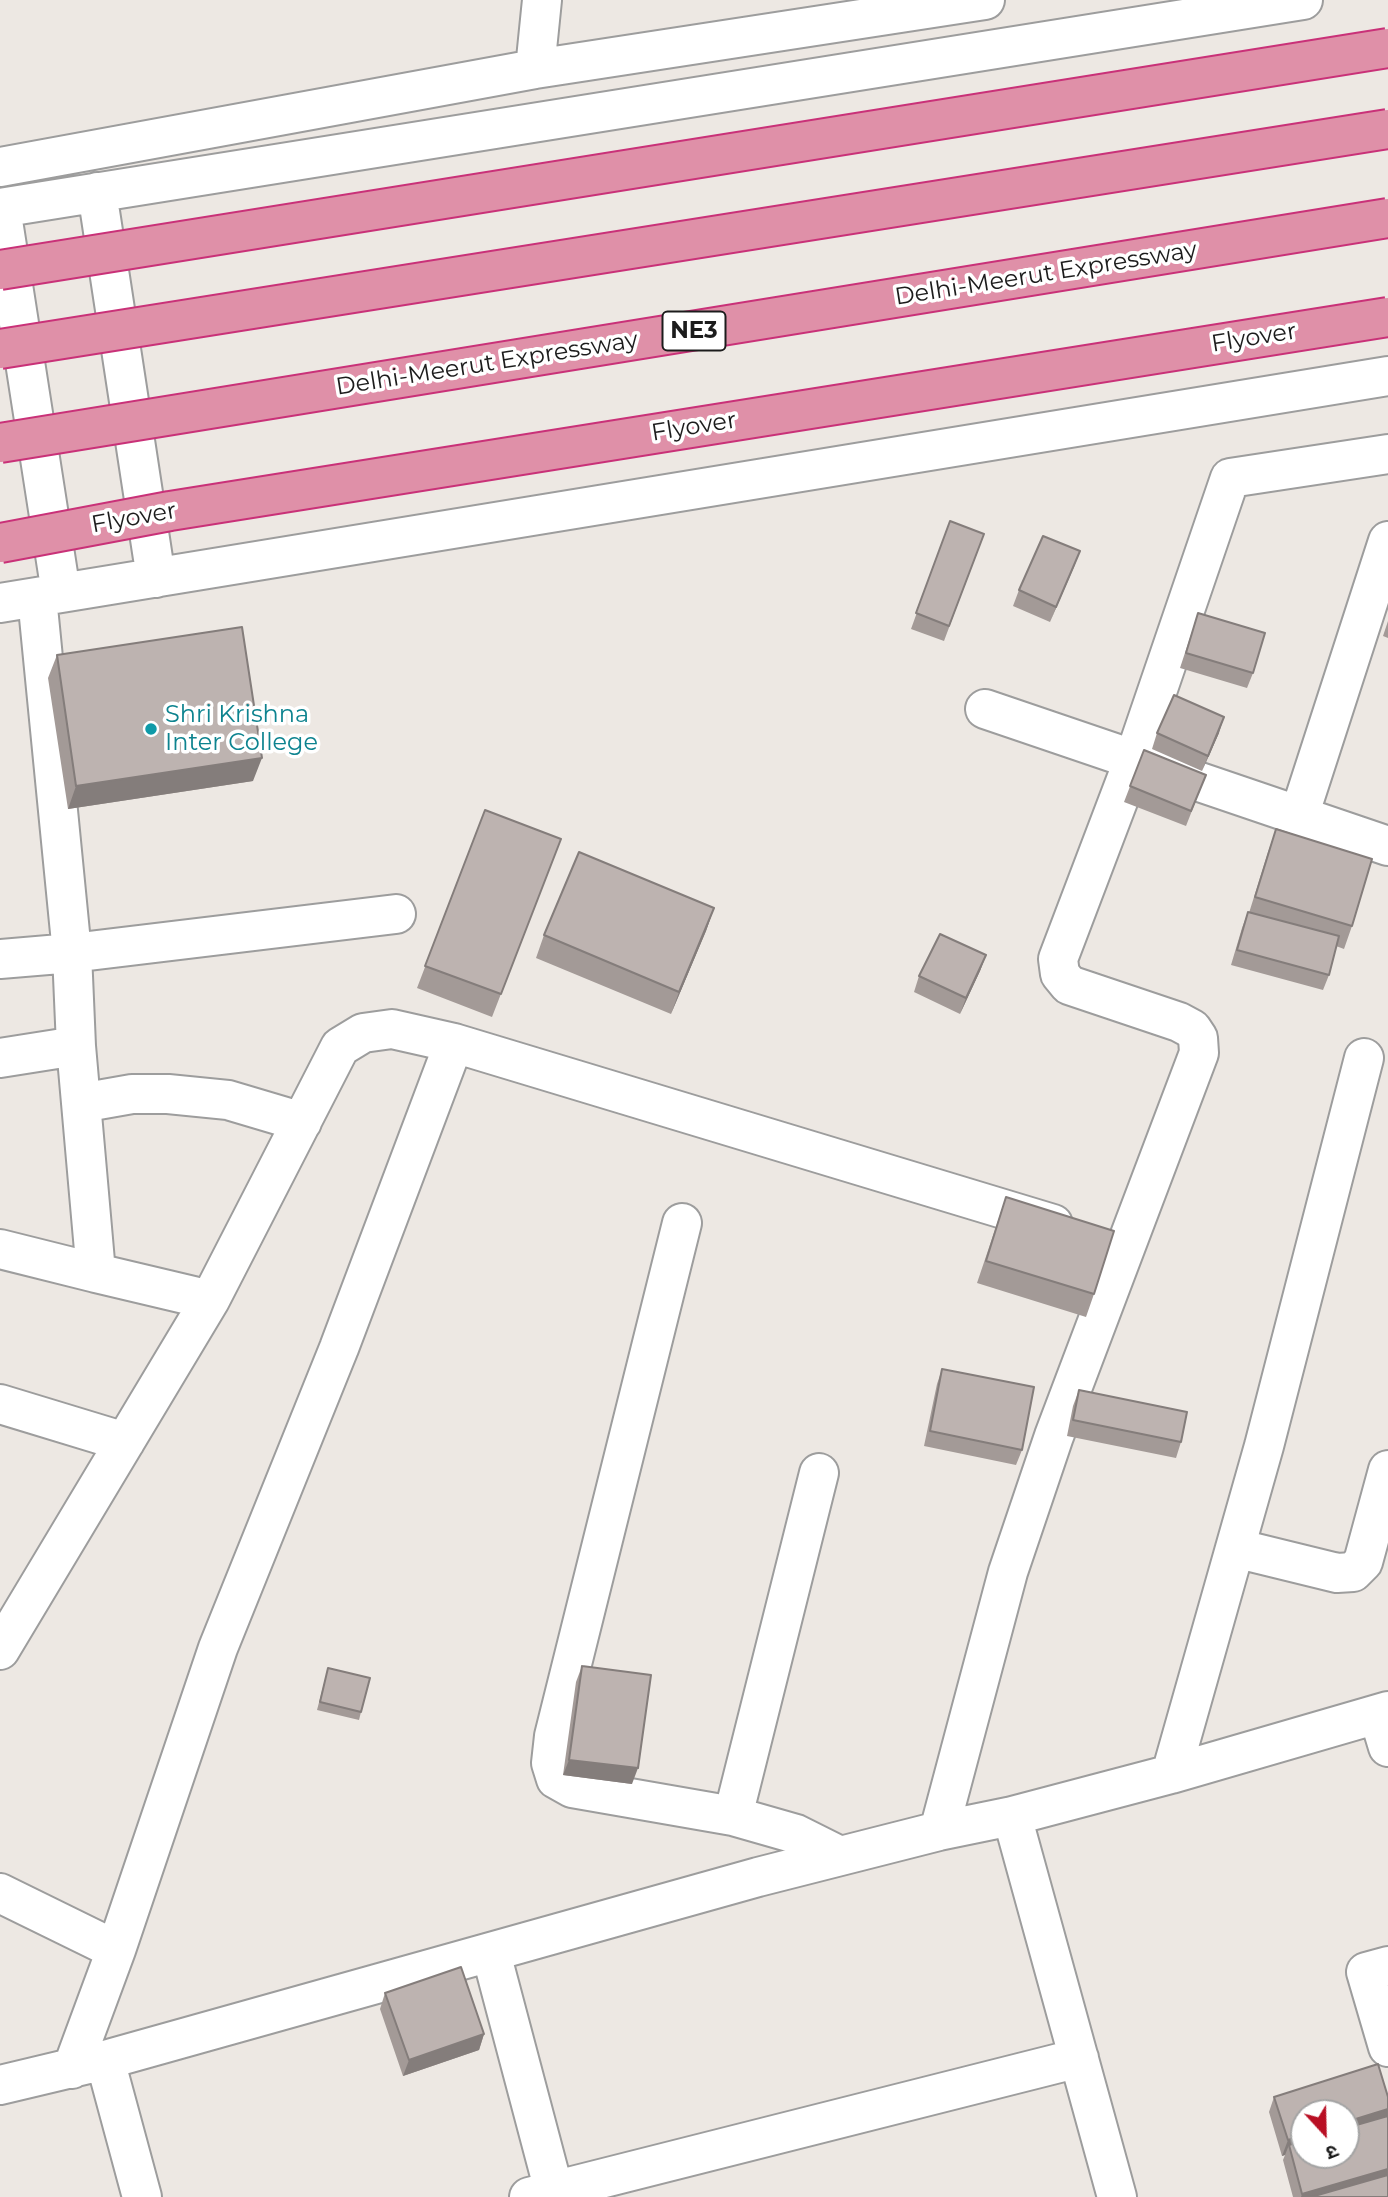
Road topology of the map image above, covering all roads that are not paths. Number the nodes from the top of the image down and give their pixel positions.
1 (542, 0) edge
2 (985, 0) edge
3 (1303, 0) edge
4 (1388, 48) edge
5 (535, 69) junction
6 (1388, 129) edge
7 (0, 167) edge
8 (97, 192) junction
9 (1, 208) edge
10 (1388, 218) edge
11 (0, 270) edge
12 (1388, 317) edge
13 (0, 349) edge
14 (1388, 376) edge
15 (0, 443) edge
16 (1388, 454) edge
17 (1388, 541) edge
18 (0, 542) edge
19 (156, 578) junction
20 (49, 595) junction
21 (0, 603) edge
22 (985, 709) dead end
23 (1134, 759) junction
24 (1299, 816) junction
25 (1388, 846) edge
26 (396, 914) dead end
27 (72, 953) junction
28 (0, 959) edge
29 (454, 1043) junction
30 (76, 1046) junction
31 (0, 1058) edge
32 (1364, 1058) dead end
33 (81, 1103) junction
34 (302, 1122) junction
35 (682, 1223) dead end
36 (1104, 1240) junction
37 (0, 1249) edge
38 (96, 1273) junction
39 (210, 1300) junction
40 (0, 1404) edge
41 (125, 1442) junction
42 (1388, 1470) edge
43 (818, 1473) dead end
44 (1236, 1548) junction
45 (3, 1637) edge
46 (1385, 1724) edge
47 (1171, 1774) junction
48 (733, 1816) junction
49 (1012, 1816) junction
50 (939, 1831) junction
51 (840, 1856) junction
52 (0, 1893) edge
53 (116, 1951) junction
54 (491, 1953) junction
55 (1388, 1965) edge
56 (1388, 2048) edge
57 (1079, 2058) junction
58 (89, 2065) junction
59 (0, 2085) edge
60 (542, 2194) edge
61 (142, 2197) edge
62 (1117, 2197) edge

1 - 5 street
2 - 5 street
3 - 8 street
4 - 11 highway, bridge
5 - 7 street
6 - 13 highway, bridge
8 - 9 street
8 - 19 street
9 - 20 street
10 - 15 highway, Delhi-Meerut Expressway / NE3, bridge
12 - 18 highway, Flyover, bridge
14 - 19 street
16 - 23 street
17 - 24 street
19 - 20 street
20 - 21 street
20 - 27 street
22 - 23 street
23 - 24 street
23 - 36 street
24 - 25 street
26 - 27 street
27 - 28 street
27 - 30 street
29 - 34 street
29 - 36 street
29 - 53 street
30 - 31 street
30 - 33 street
32 - 44 street
33 - 34 street
33 - 38 street
34 - 39 street
35 - 48 street
36 - 50 street
37 - 38 street
38 - 39 street
39 - 41 street
40 - 41 street
41 - 45 street
42 - 44 street
43 - 48 street
44 - 47 street
46 - 47 street
47 - 49 street
48 - 51 street
49 - 50 street
49 - 57 street
50 - 51 street
51 - 54 street
52 - 53 street
53 - 58 street
54 - 58 street
54 - 60 street
55 - 56 street
57 - 60 street
57 - 62 street
58 - 59 street
58 - 61 street

